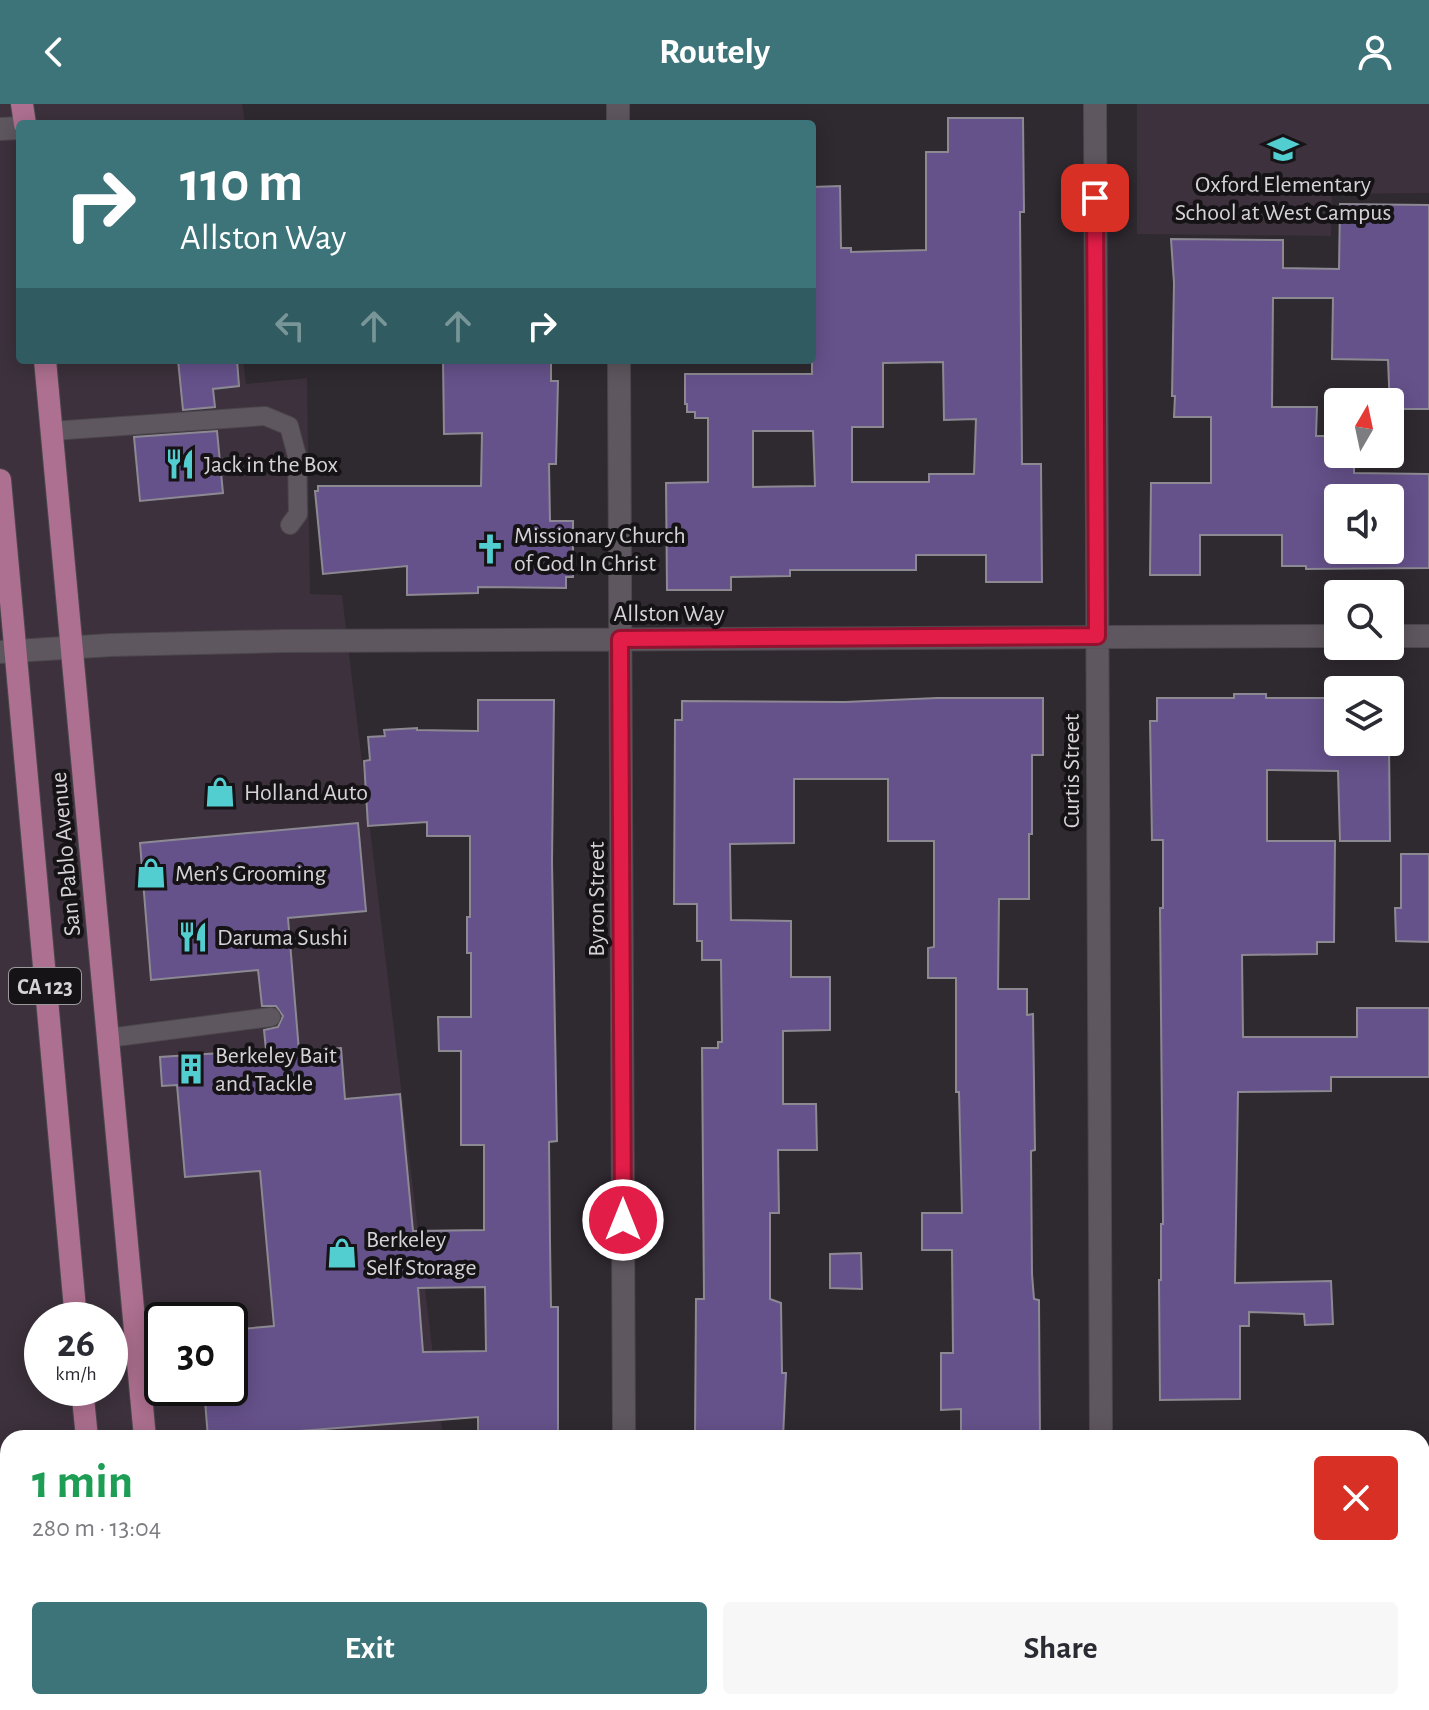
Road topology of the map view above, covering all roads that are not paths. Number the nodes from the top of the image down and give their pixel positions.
1 (1095, 104) edge
2 (45, 364) edge
3 (619, 364) edge
4 (52, 431) junction
5 (0, 480) edge
6 (290, 525) dead end
7 (1097, 636) junction
8 (1324, 636) edge
9 (1404, 636) edge
10 (1429, 636) edge
11 (620, 639) junction
12 (72, 648) junction
13 (8, 652) edge
14 (271, 1017) dead end
15 (108, 1038) junction
16 (74, 1302) edge
17 (84, 1406) edge
18 (86, 1430) edge
19 (144, 1430) edge
20 (624, 1430) edge
21 (1101, 1430) edge

1 - 7 street, Curtis Street
2 - 4 main road, San Pablo Avenue / CA 123
3 - 11 street, Byron Street
4 - 6 lane
4 - 12 main road, San Pablo Avenue / CA 123
5 - 13 main road, San Pablo Avenue / CA 123
7 - 8 street, Allston Way
7 - 11 street, Allston Way
7 - 21 street, Curtis Street
9 - 10 street
11 - 12 street, Allston Way
11 - 20 street, Byron Street
12 - 13 street, Allston Way
12 - 15 main road, San Pablo Avenue / CA 123
13 - 16 main road, San Pablo Avenue / CA 123
14 - 15 lane
15 - 19 main road, San Pablo Avenue / CA 123
17 - 18 main road

